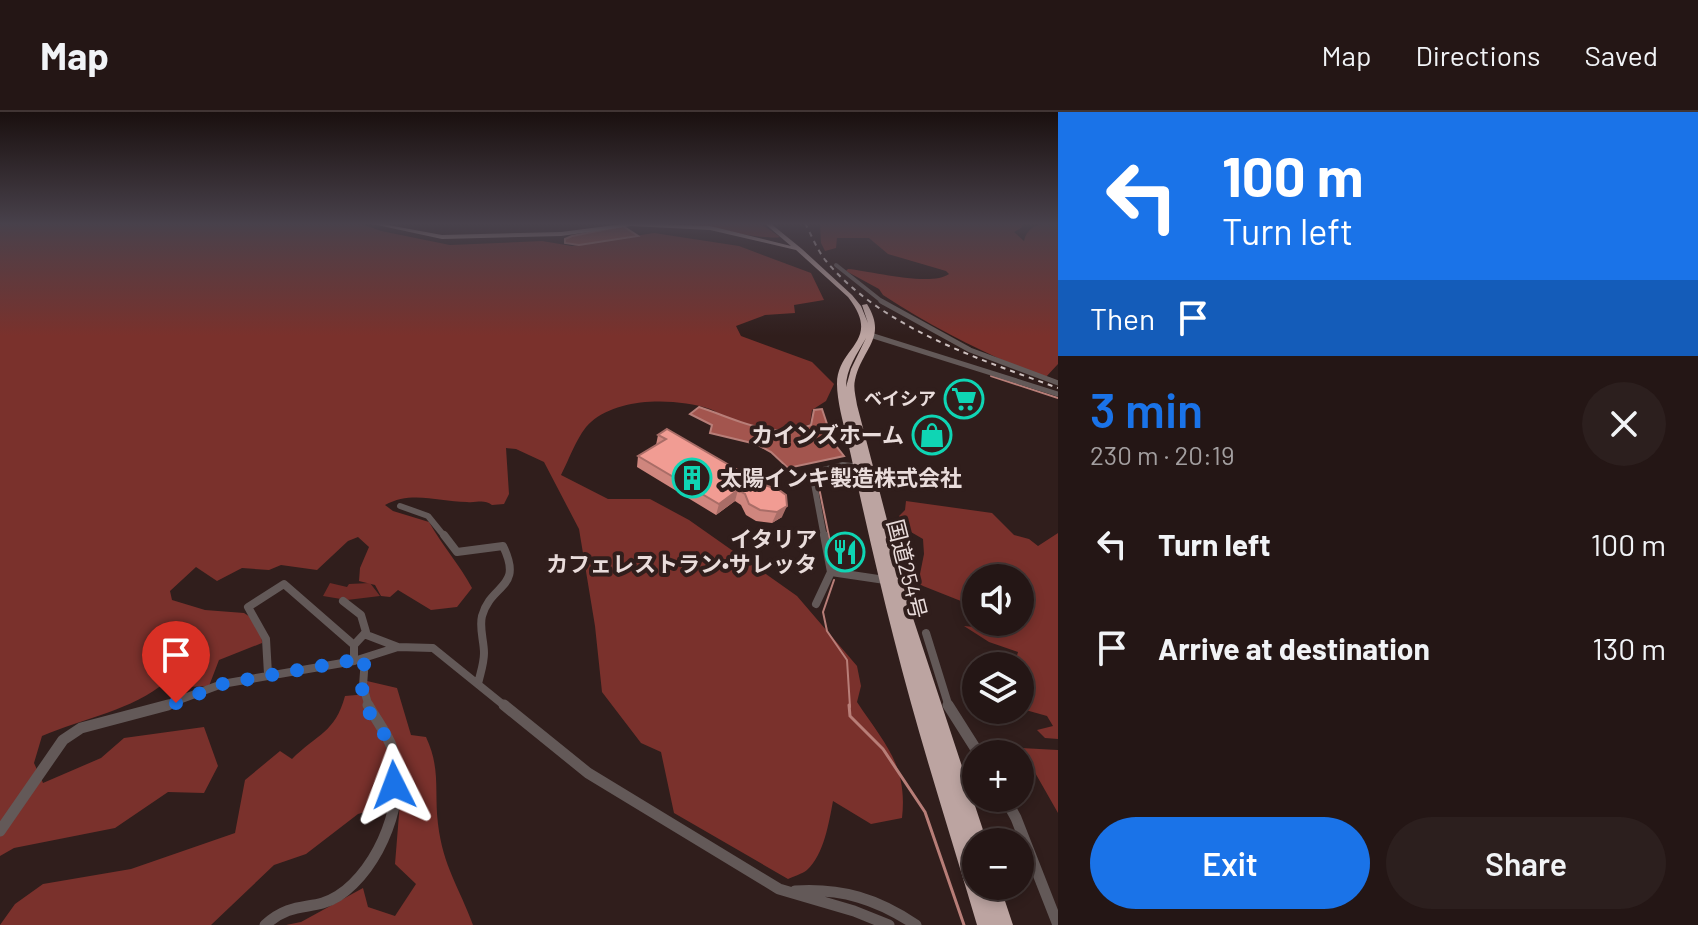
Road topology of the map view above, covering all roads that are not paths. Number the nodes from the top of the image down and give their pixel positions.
1 (811, 261) edge
2 (836, 265) dead end
3 (869, 335) junction
4 (1058, 383) edge
5 (1058, 394) edge
6 (860, 467) junction
7 (400, 506) dead end
8 (831, 572) junction
9 (885, 580) junction
10 (343, 601) dead end
11 (816, 604) dead end
12 (926, 633) dead end
13 (364, 634) junction
14 (354, 645) junction
15 (398, 647) junction
16 (360, 660) junction
17 (268, 674) junction
18 (478, 684) junction
19 (931, 698) junction
20 (945, 700) junction
21 (970, 740) edge
22 (1012, 812) edge
23 (973, 828) edge
24 (0, 831) edge
25 (789, 891) junction
26 (996, 900) edge
27 (265, 925) edge
28 (889, 925) edge
29 (916, 925) edge
30 (986, 925) edge
31 (1004, 925) edge
32 (1058, 925) edge

1 - 3 highway
2 - 4 street
3 - 5 street
3 - 6 highway, 国道254号
3 - 19 highway, 国道254号
6 - 8 street
6 - 9 highway, 国道254号
7 - 18 street
8 - 9 street
8 - 11 street
9 - 30 highway, 国道254号
10 - 13 street
12 - 20 street
13 - 14 street
13 - 15 street
14 - 16 street
14 - 17 street
15 - 16 street
15 - 18 street
16 - 17 street
16 - 27 street
17 - 24 street
18 - 25 street
19 - 20 street
19 - 23 highway, 国道254号
20 - 21 street
22 - 32 street
25 - 28 street
25 - 29 street
26 - 31 highway

